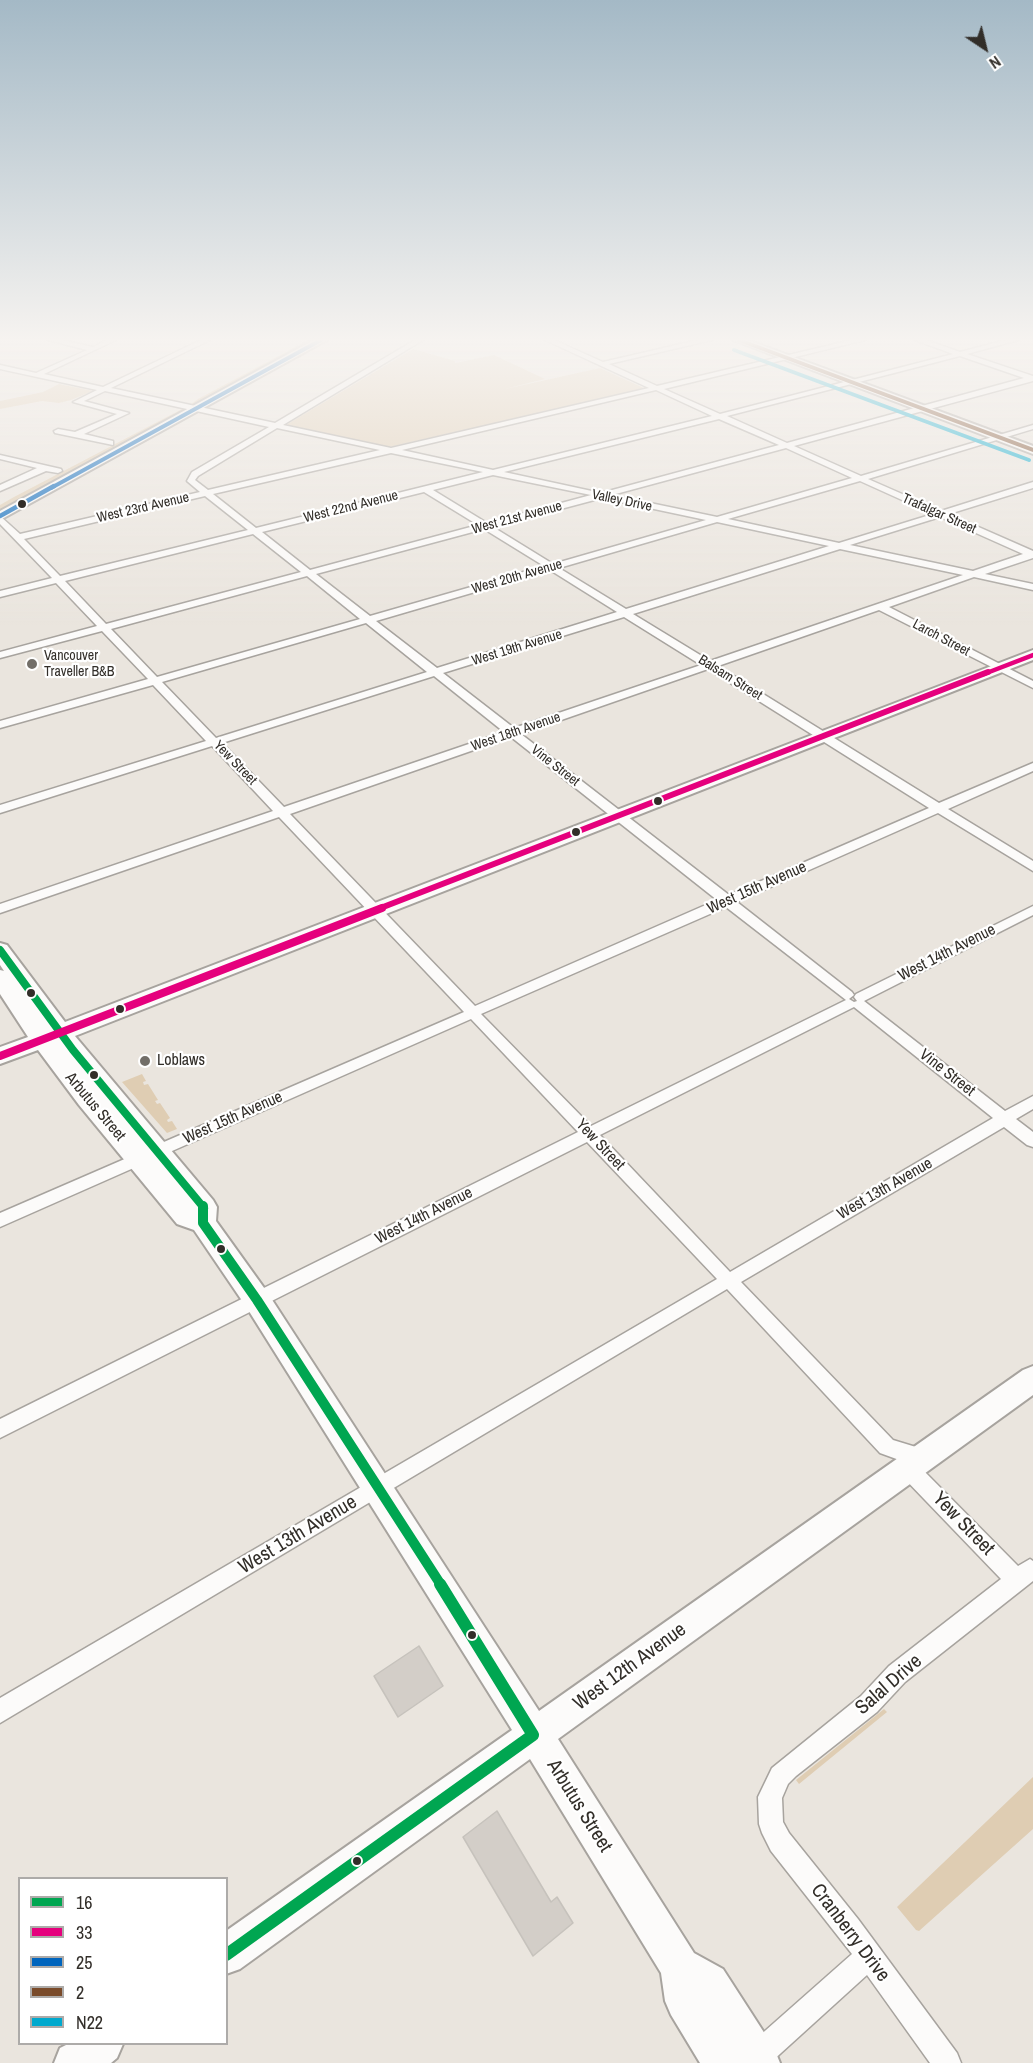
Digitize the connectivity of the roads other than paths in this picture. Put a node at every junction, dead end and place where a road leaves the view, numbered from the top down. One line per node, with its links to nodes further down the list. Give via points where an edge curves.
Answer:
1 (85, 436): 11 (street)
2 (123, 436): 11 (main road)
3 (148, 436): 26 (main road)
4 (258, 436): 22 (street, via 192,477 191,481)
5 (323, 436): 14 (street, Valley Drive)
6 (455, 436): 14 (street, West 23rd Avenue)
7 (638, 436): 18 (street, West 22nd Avenue)
8 (764, 436): 12 (street, Trafalgar Street)
9 (822, 436): 12 (street, West 21st Avenue)
10 (998, 437): 13 (main road); 19 (street, West 20th Avenue)
11 (110, 443): 17 (main road)
12 (786, 446): 19 (street, Trafalgar Street); 24 (street, West 21st Avenue)
13 (1033, 450)
14 (391, 451): 18 (street, Valley Drive); 22 (street, West 23rd Avenue)
15 (0, 457): 16 (street)
16 (45, 468): 17 (street); 23 (street)
17 (58, 471): 23 (main road)
18 (490, 473): 21 (street, West 22nd Avenue); 24 (street, Valley Drive)
19 (860, 479): 25 (street, Trafalgar Street); 27 (street, West 20th Avenue)
20 (1033, 485): 25 (street, West 19th Avenue)
21 (426, 489): 28 (street, Balsam Street); 30 (street, West 22nd Avenue)
22 (206, 494): 30 (street, Vine Street); 32 (street, West 23rd Avenue)
23 (1, 496)
24 (598, 496): 27 (street, Valley Drive); 28 (street, West 21st Avenue)
25 (941, 515): 33 (street, West 19th Avenue); 34 (street, Trafalgar Street)
26 (0, 518): 29 (street, Yew Street)
27 (715, 521): 33 (street, Valley Drive); 35 (street, West 20th Avenue)
28 (486, 526): 35 (street, Balsam Street); 36 (street, West 21st Avenue)
29 (10, 528): 31 (street); 32 (street, Yew Street)
30 (254, 531): 36 (street, Vine Street); 38 (street, West 22nd Avenue)
31 (0, 533)
32 (20, 537): 38 (street, Yew Street)
33 (839, 547): 37 (street, Valley Drive); 42 (street, West 19th Avenue)
34 (1033, 555): 37 (street, West 18th Avenue)
35 (552, 567): 42 (street, Balsam Street); 43 (street, West 20th Avenue)
36 (308, 573): 43 (street, Vine Street); 44 (street, West 21st Avenue)
37 (974, 575): 39 (street, Valley Drive); 41 (street, West 18th Avenue)
38 (59, 579): 40 (street, West 22nd Avenue); 44 (street, Yew Street)
39 (1033, 587)
40 (0, 594)
41 (881, 607): 47 (street, West 18th Avenue); 48 (street, Larch Street)
42 (626, 613): 47 (street, Balsam Street); 49 (street, West 19th Avenue)
43 (368, 620): 49 (street, Vine Street); 50 (street, West 20th Avenue)
44 (105, 627): 45 (street, West 21st Avenue); 50 (street, Yew Street)
45 (0, 655)
46 (1033, 655): 48 (main road)
47 (709, 665): 53 (street, West 18th Avenue); 54 (street, Balsam Street)
48 (999, 668): 51 (street, Larch Street); 54 (main road)
49 (436, 673): 53 (street, Vine Street); 55 (street, West 19th Avenue)
50 (156, 681): 52 (street, West 20th Avenue); 55 (street, Yew Street)
51 (1033, 685)
52 (0, 725)
53 (512, 733): 59 (street, West 18th Avenue); 60 (street, Vine Street)
54 (824, 736): 57 (street, Balsam Street); 60 (main road)
55 (214, 742): 58 (street, West 19th Avenue); 59 (street, Yew Street)
56 (1033, 767): 57 (street, West 15th Avenue)
57 (939, 808): 61 (street, Balsam Street); 62 (street, West 15th Avenue)
58 (0, 809)
59 (282, 812): 63 (street, West 18th Avenue); 65 (street, Yew Street)
60 (618, 816): 62 (street, Vine Street); 65 (main road)
61 (1033, 867)
62 (727, 901): 68 (street, Vine Street); 69 (street, West 15th Avenue)
63 (0, 909)
64 (1033, 910): 68 (street, West 14th Avenue)
65 (375, 911): 69 (street, Yew Street); 70 (main road)
66 (0, 950): 70 (main road, Arbutus Street)
67 (0, 977): 70 (main road, Arbutus Street)
68 (854, 1000): 73 (street, Vine Street); 74 (street, West 14th Avenue)
69 (473, 1013): 74 (street, Yew Street); 76 (street, West 15th Avenue)
70 (51, 1037): 71 (main road); 76 (main road, Arbutus Street)
71 (0, 1056)
72 (1033, 1102): 73 (street, West 13th Avenue)
73 (1004, 1119): 75 (street, Vine Street); 78 (street, West 13th Avenue)
74 (588, 1133): 78 (street, Yew Street); 79 (street, West 14th Avenue)
75 (1033, 1141)
76 (149, 1155): 77 (street, West 15th Avenue); 79 (main road, Arbutus Street, via 186,1217 203,1223)
77 (0, 1220)
78 (729, 1280): 82 (street, Yew Street); 83 (street, West 13th Avenue)
79 (256, 1300): 81 (street, West 14th Avenue); 83 (main road, Arbutus Street)
80 (1033, 1379): 82 (main road, West 12th Avenue)
81 (0, 1429)
82 (903, 1462): 84 (street, Yew Street); 86 (main road, West 12th Avenue)
83 (377, 1488): 85 (street, West 13th Avenue); 86 (main road, Arbutus Street)
84 (1024, 1575): 87 (street, Salal Drive, via 897,1674 868,1704 788,1768)
85 (0, 1711)
86 (533, 1735): 88 (main road, West 12th Avenue); 91 (main road, Arbutus Street, via 680,1967 685,2001)
87 (770, 1797): 89 (street, Cranberry Drive, via 771,1824 780,1842)
88 (228, 1954)
89 (869, 1956): 91 (street); 93 (street, Cranberry Drive)
90 (100, 2045): 92 (main road)
91 (747, 2062)
92 (75, 2063)
93 (947, 2063)

